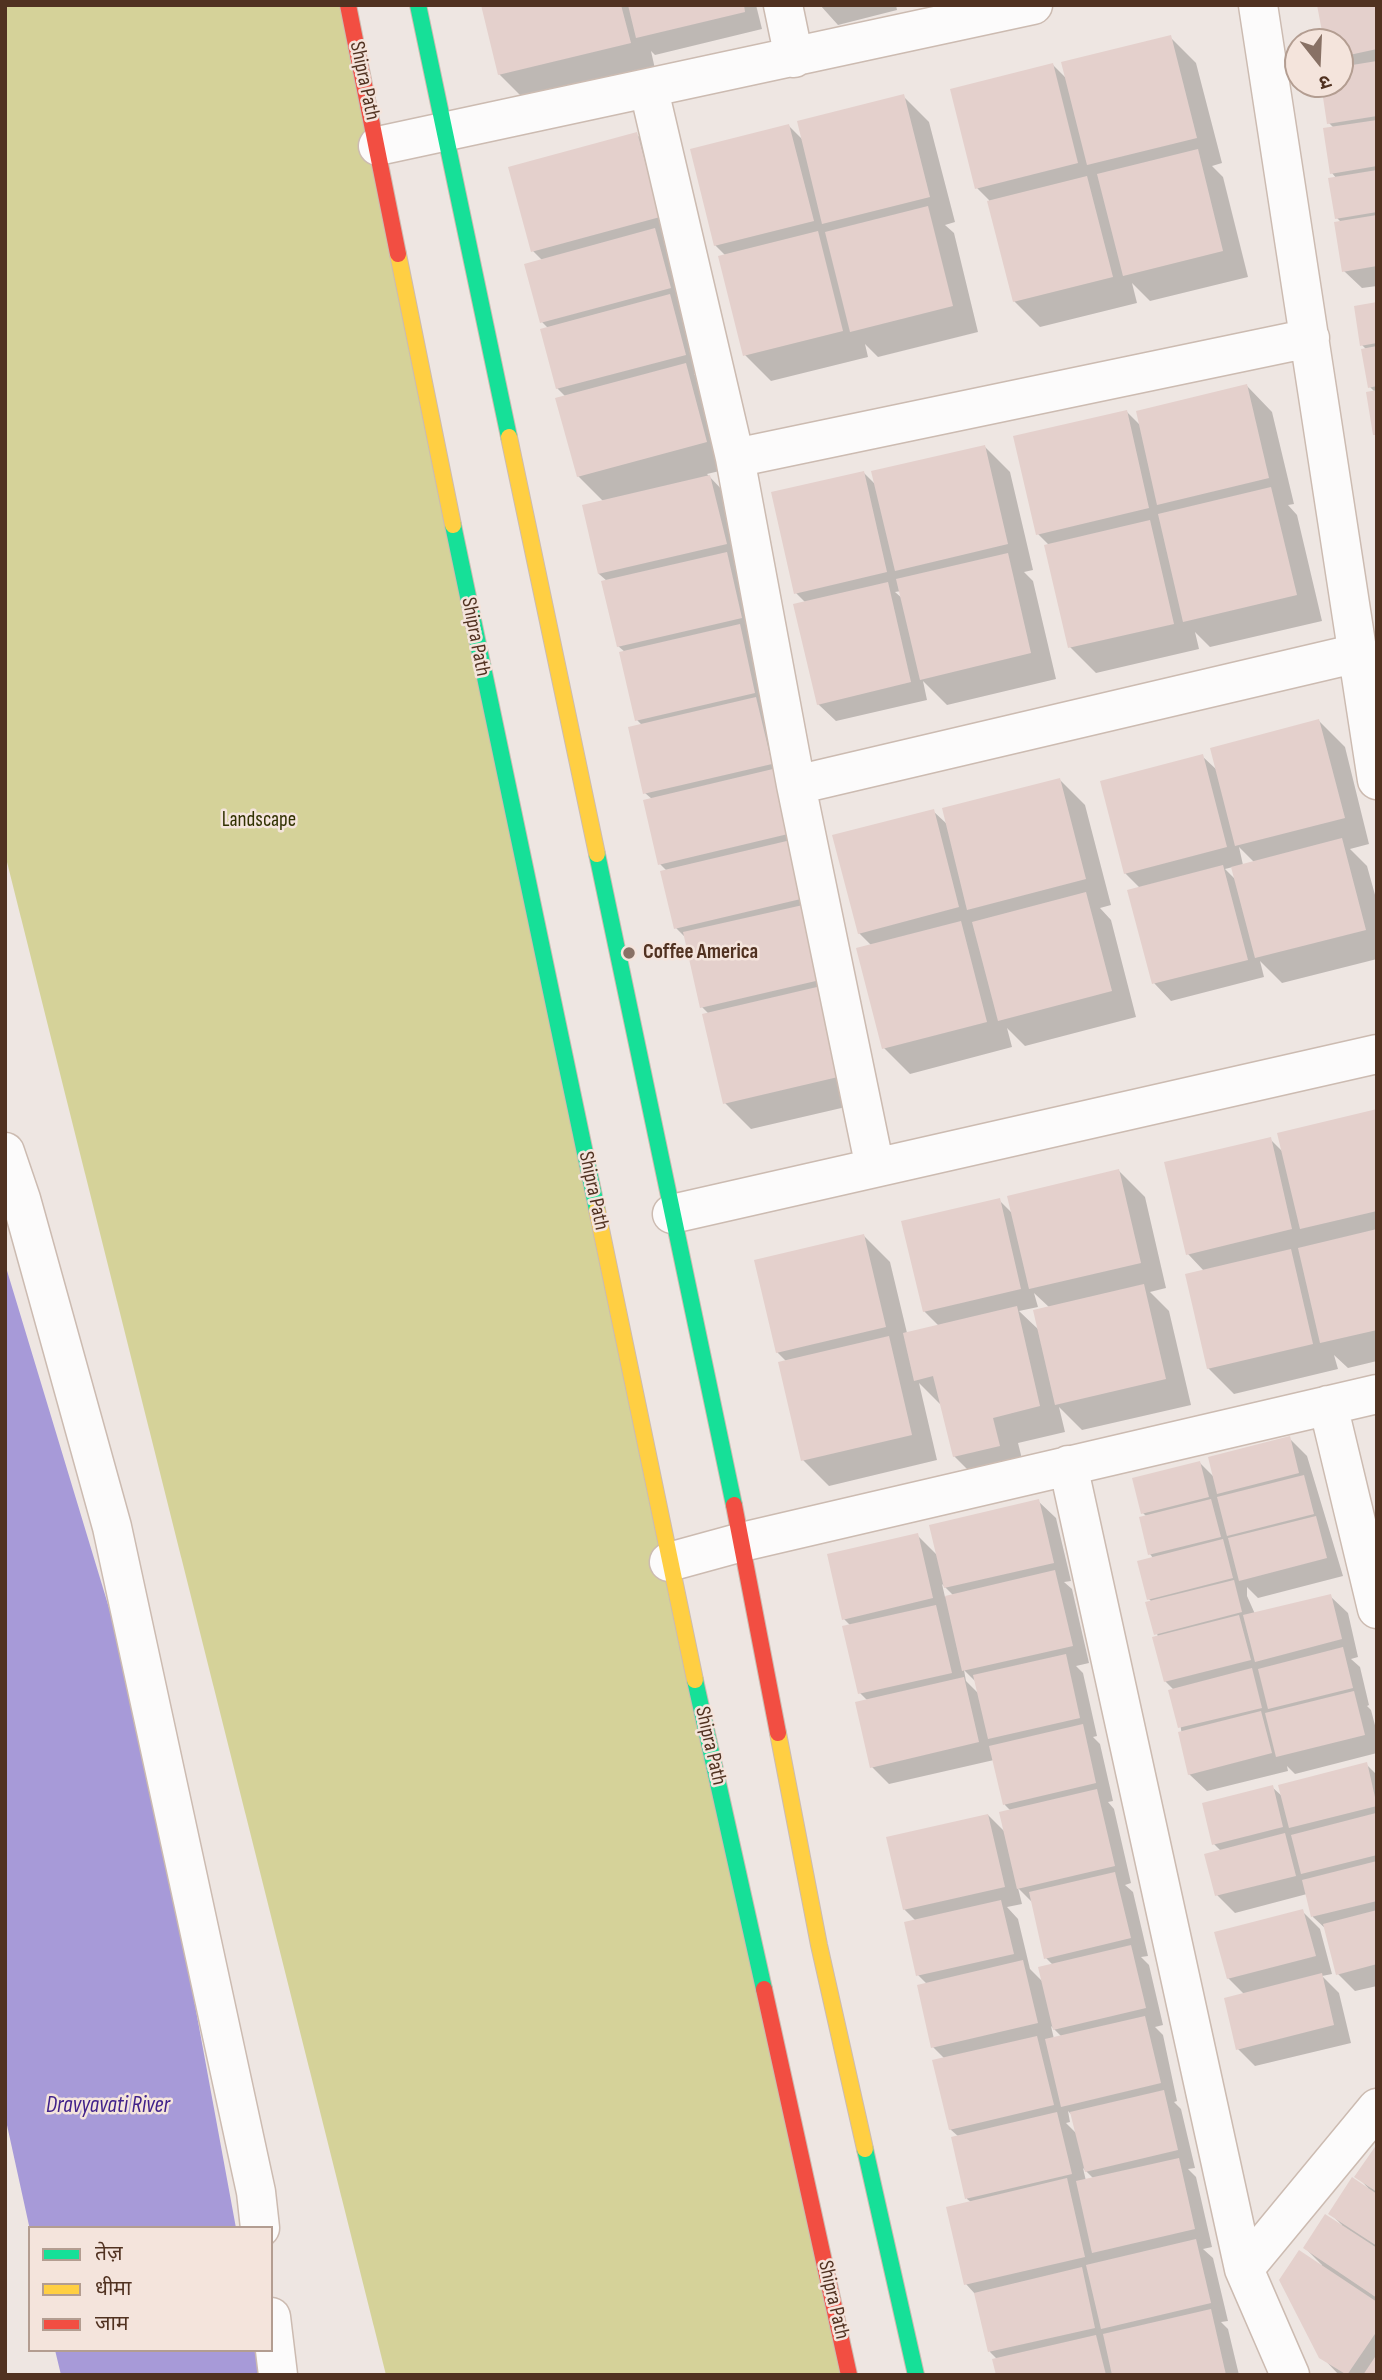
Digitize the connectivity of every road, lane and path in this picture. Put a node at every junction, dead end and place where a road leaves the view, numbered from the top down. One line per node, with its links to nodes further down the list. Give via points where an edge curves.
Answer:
1 (348, 5): 9 (street, Shipra Path)
2 (418, 5): 8 (street)
3 (783, 5): 6 (street)
4 (1033, 5): 6 (street)
5 (1258, 5): 10 (street)
6 (794, 58): 7 (street)
7 (649, 90): 8 (street); 11 (street)
8 (446, 130): 9 (street); 18 (street)
9 (378, 146): 23 (street, Shipra Path, via 499,756)
10 (1310, 338): 11 (street); 12 (street)
11 (735, 458): 14 (street)
12 (1358, 653): 13 (street); 14 (street)
13 (1377, 780)
14 (796, 785): 17 (street)
15 (1377, 1054): 17 (street)
16 (5, 1152): 26 (street, via 112,1527)
17 (875, 1168): 18 (street)
18 (672, 1214): 22 (street)
19 (1377, 1394): 20 (street)
20 (1328, 1405): 21 (street); 24 (street)
21 (1068, 1465): 22 (street); 27 (street)
22 (742, 1542): 23 (street); 31 (street, via 819,1945)
23 (669, 1562): 30 (street, Shipra Path)
24 (1377, 1609)
25 (1377, 2108): 27 (street)
26 (260, 2226)
27 (1244, 2269): 32 (street)
28 (273, 2334): 29 (street)
29 (278, 2375)
30 (849, 2375)
31 (916, 2375)
32 (1290, 2375)

